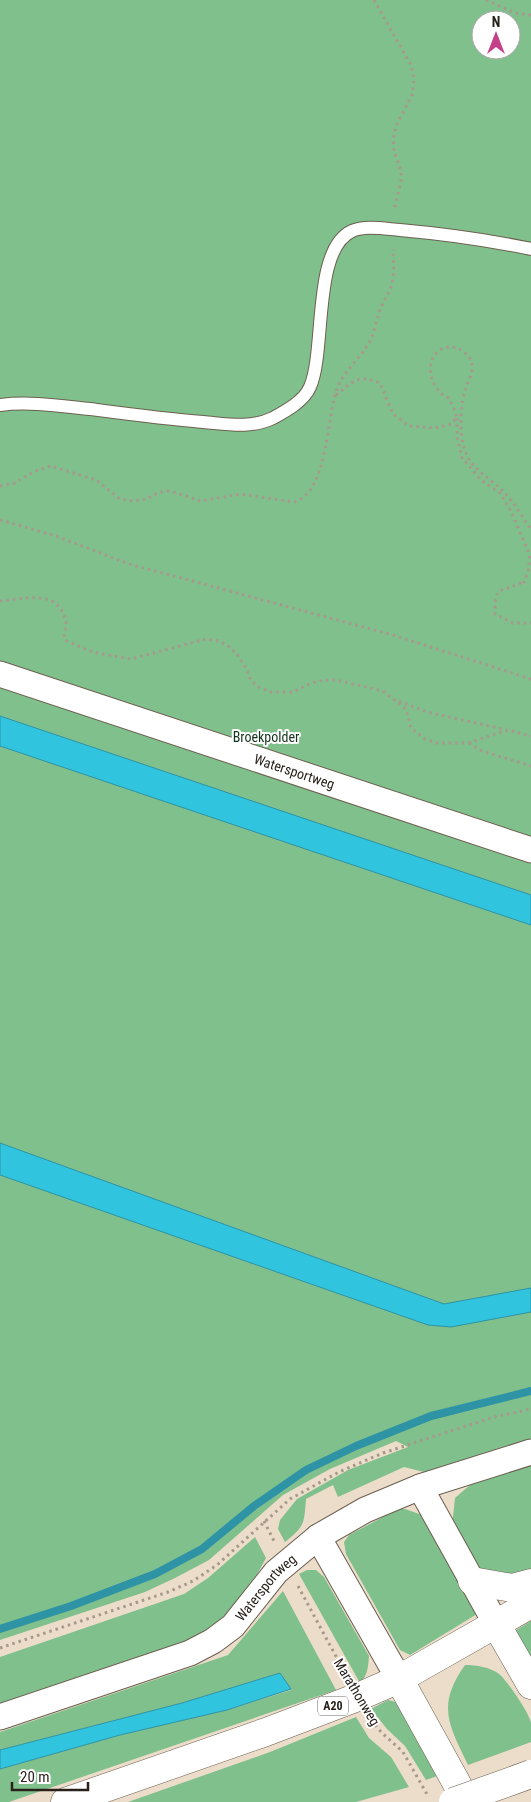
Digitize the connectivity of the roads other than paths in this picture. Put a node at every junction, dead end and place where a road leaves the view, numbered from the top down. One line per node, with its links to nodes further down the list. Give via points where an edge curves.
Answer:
1 (531, 249): 2 (lane, via 448,235 370,228 352,231 340,240 330,255 310,388 294,405 272,418 250,425 175,420 65,406)
2 (0, 404)
3 (0, 674): 4 (street, Watersportweg)
4 (531, 850)
5 (531, 1452): 6 (street, Watersportweg)
6 (420, 1487): 7 (street, Watersportweg, via 365,1510); 8 (street)
7 (318, 1537): 12 (street); 14 (street, Watersportweg, via 276,1572 233,1626 213,1641 190,1653)
8 (472, 1582): 9 (main road, via 512,1588); 11 (street)
9 (531, 1583)
10 (531, 1604): 11 (main road)
11 (496, 1624): 12 (main road); 13 (main road)
12 (399, 1679): 16 (main road, A20, via 240,1741); 18 (main road)
13 (531, 1685)
14 (0, 1716)
15 (531, 1774): 17 (main road, bridge)
16 (65, 1802)
17 (453, 1802)
18 (467, 1802)

